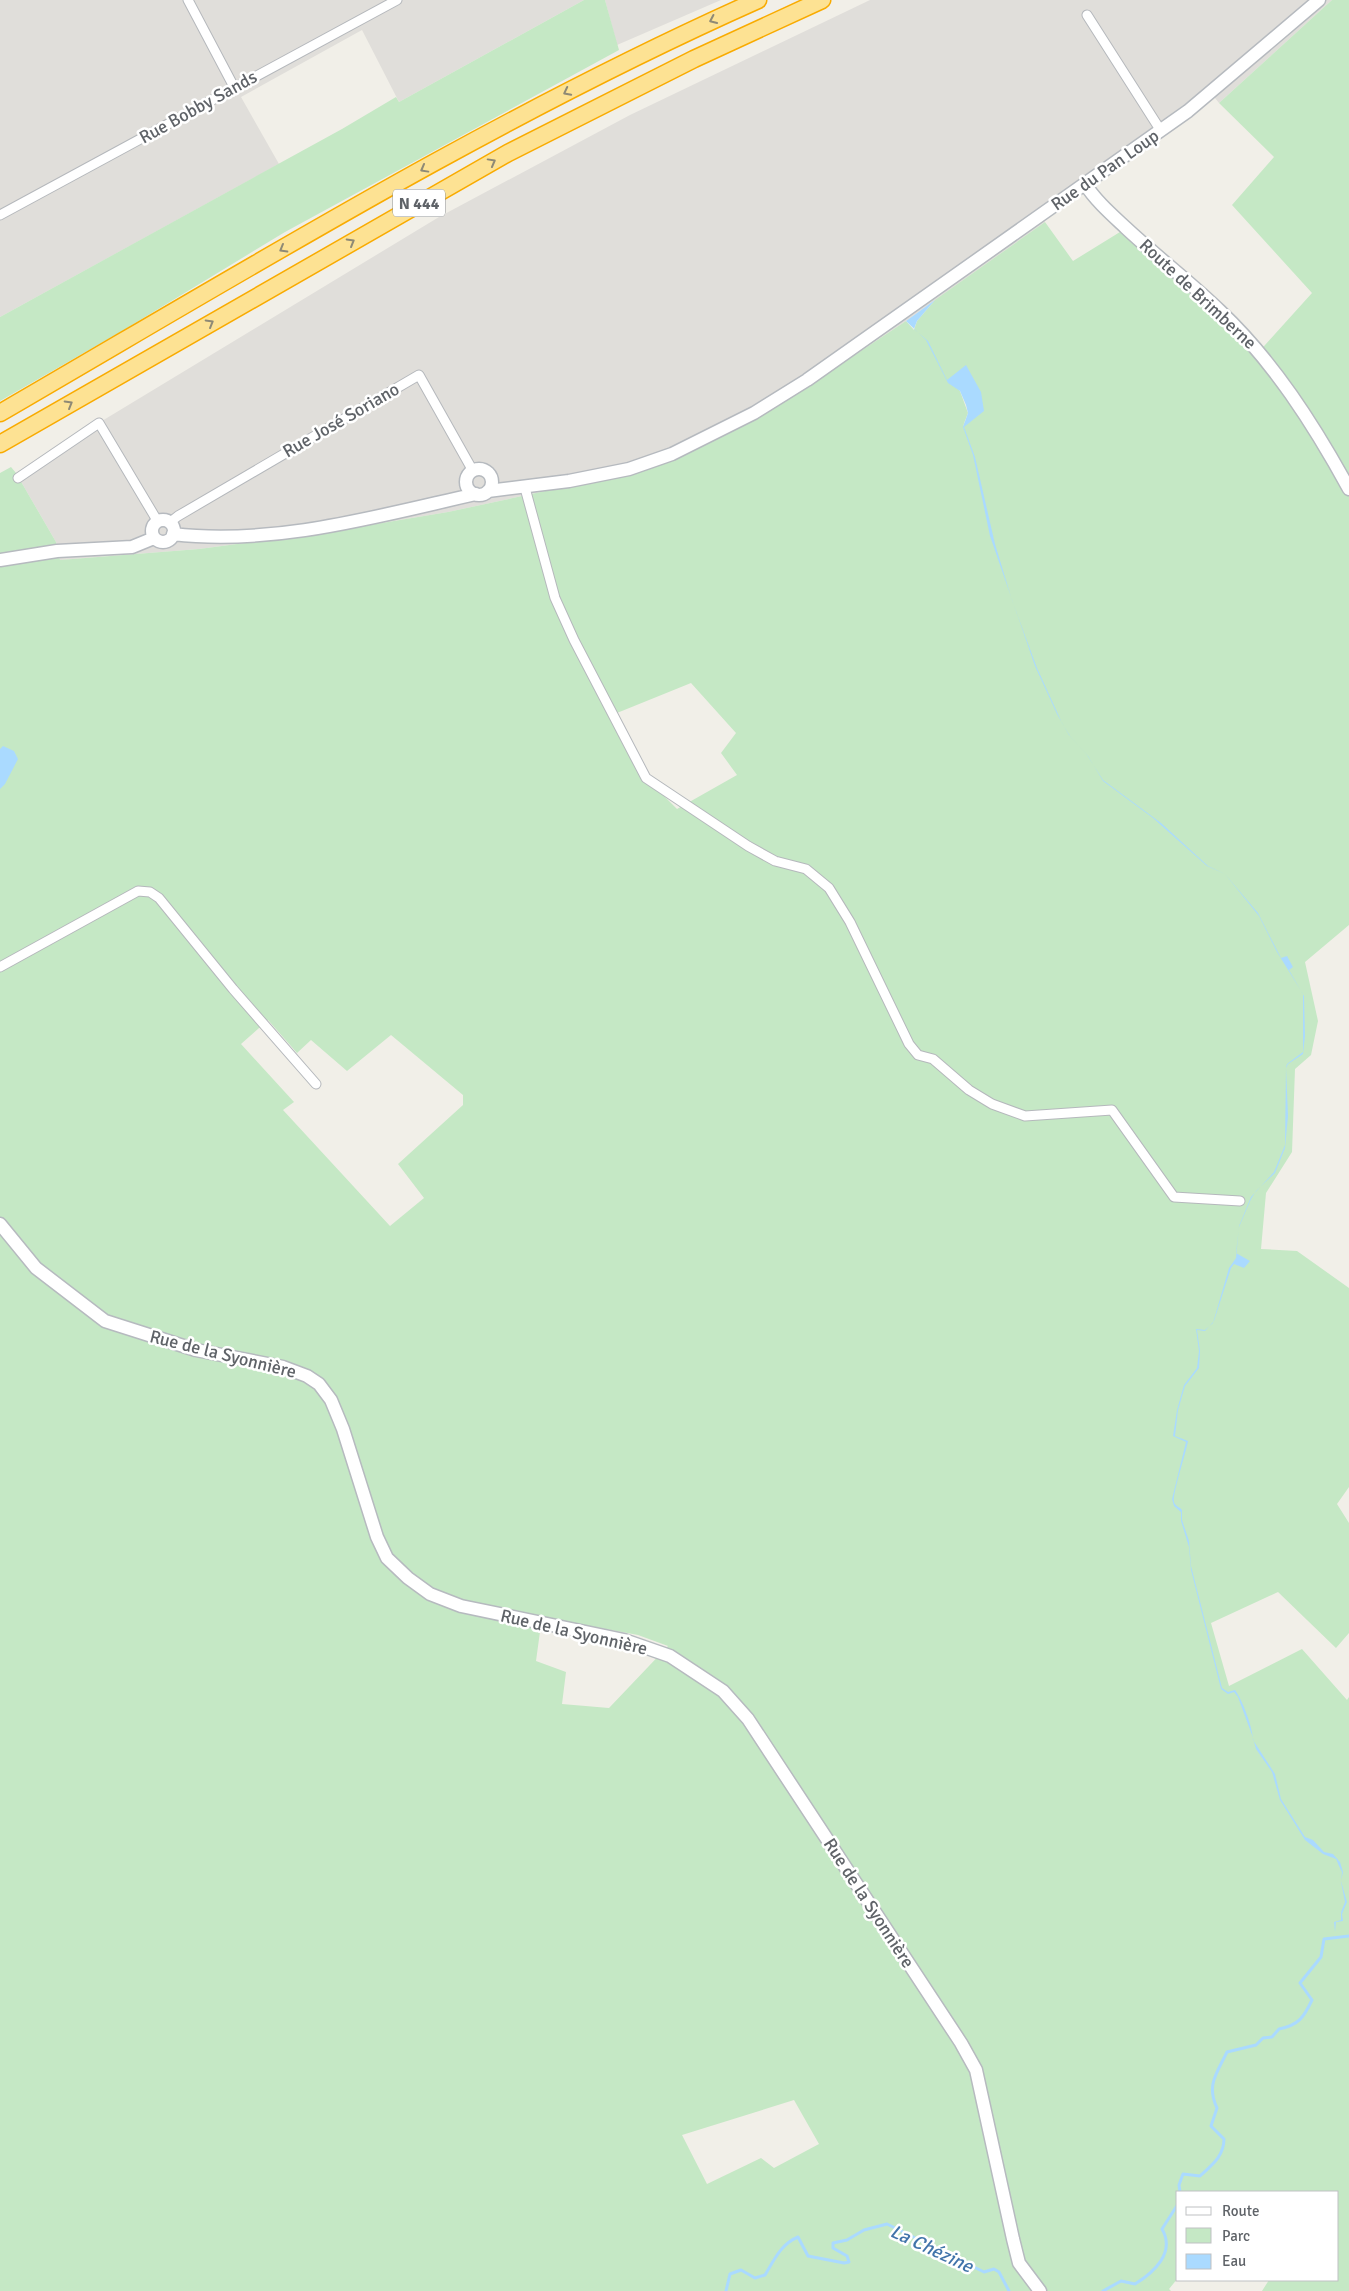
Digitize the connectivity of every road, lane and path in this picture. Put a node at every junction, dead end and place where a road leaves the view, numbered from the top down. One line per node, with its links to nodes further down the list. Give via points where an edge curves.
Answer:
1 (188, 0): 7 (street)
2 (397, 0): 7 (street, Rue Bobby Sands)
3 (758, 0): 11 (highway, N 444, one-way to 11, via 635,57 477,140)
4 (822, 0): 12 (highway, N 444, one-way to 4, via 508,153 685,63)
5 (1319, 0): 8 (street, Rue du Pan Loup, via 1214,91)
6 (1087, 15): 8 (street)
7 (234, 87): 10 (street, Rue Bobby Sands)
8 (1161, 131): 9 (street, Rue du Pan Loup)
9 (1085, 184): 16 (street, Rue du Pan Loup, via 807,380 754,413 672,454 629,469); 17 (street, Route de Brimberne, via 1105,209 1259,350)
10 (0, 215)
11 (0, 413)
12 (0, 444)
13 (491, 475): 14 (street, via 483,470); 16 (street); 18 (street, via 492,484)
14 (470, 476): 18 (street, via 469,490); 19 (street, via 459,490); 20 (street, Rue José Soriano, via 419,375 178,516)
15 (18, 478): 20 (street, via 99,423)
16 (525, 488): 18 (street, Rue du Pan Loup); 25 (street, via 555,598 646,778 748,846 775,861 806,869 829,888 850,922 909,1044 918,1055 933,1059 969,1090 992,1104 1025,1116 1112,1110 1174,1197)
17 (1349, 489)
18 (482, 493): 19 (street, Rue du Pan Loup)
19 (429, 505): 20 (street, via 304,530 208,538)
20 (167, 526): 21 (street, via 152,531); 21 (street, via 166,542)
21 (154, 538): 22 (street, via 132,546 57,551)
22 (0, 560)
23 (0, 967): 24 (street, via 138,891 150,892 159,898)
24 (316, 1084)
25 (1240, 1200)
26 (0, 1224): 27 (street, Rue de la Syonnière, via 36,1268 104,1320 196,1350 283,1367 319,1384 331,1400 343,1429 386,1558 430,1594 461,1606 624,1640 670,1656 723,1691 748,1719 976,2070 1012,2240 1020,2263)
27 (1040, 2291)

